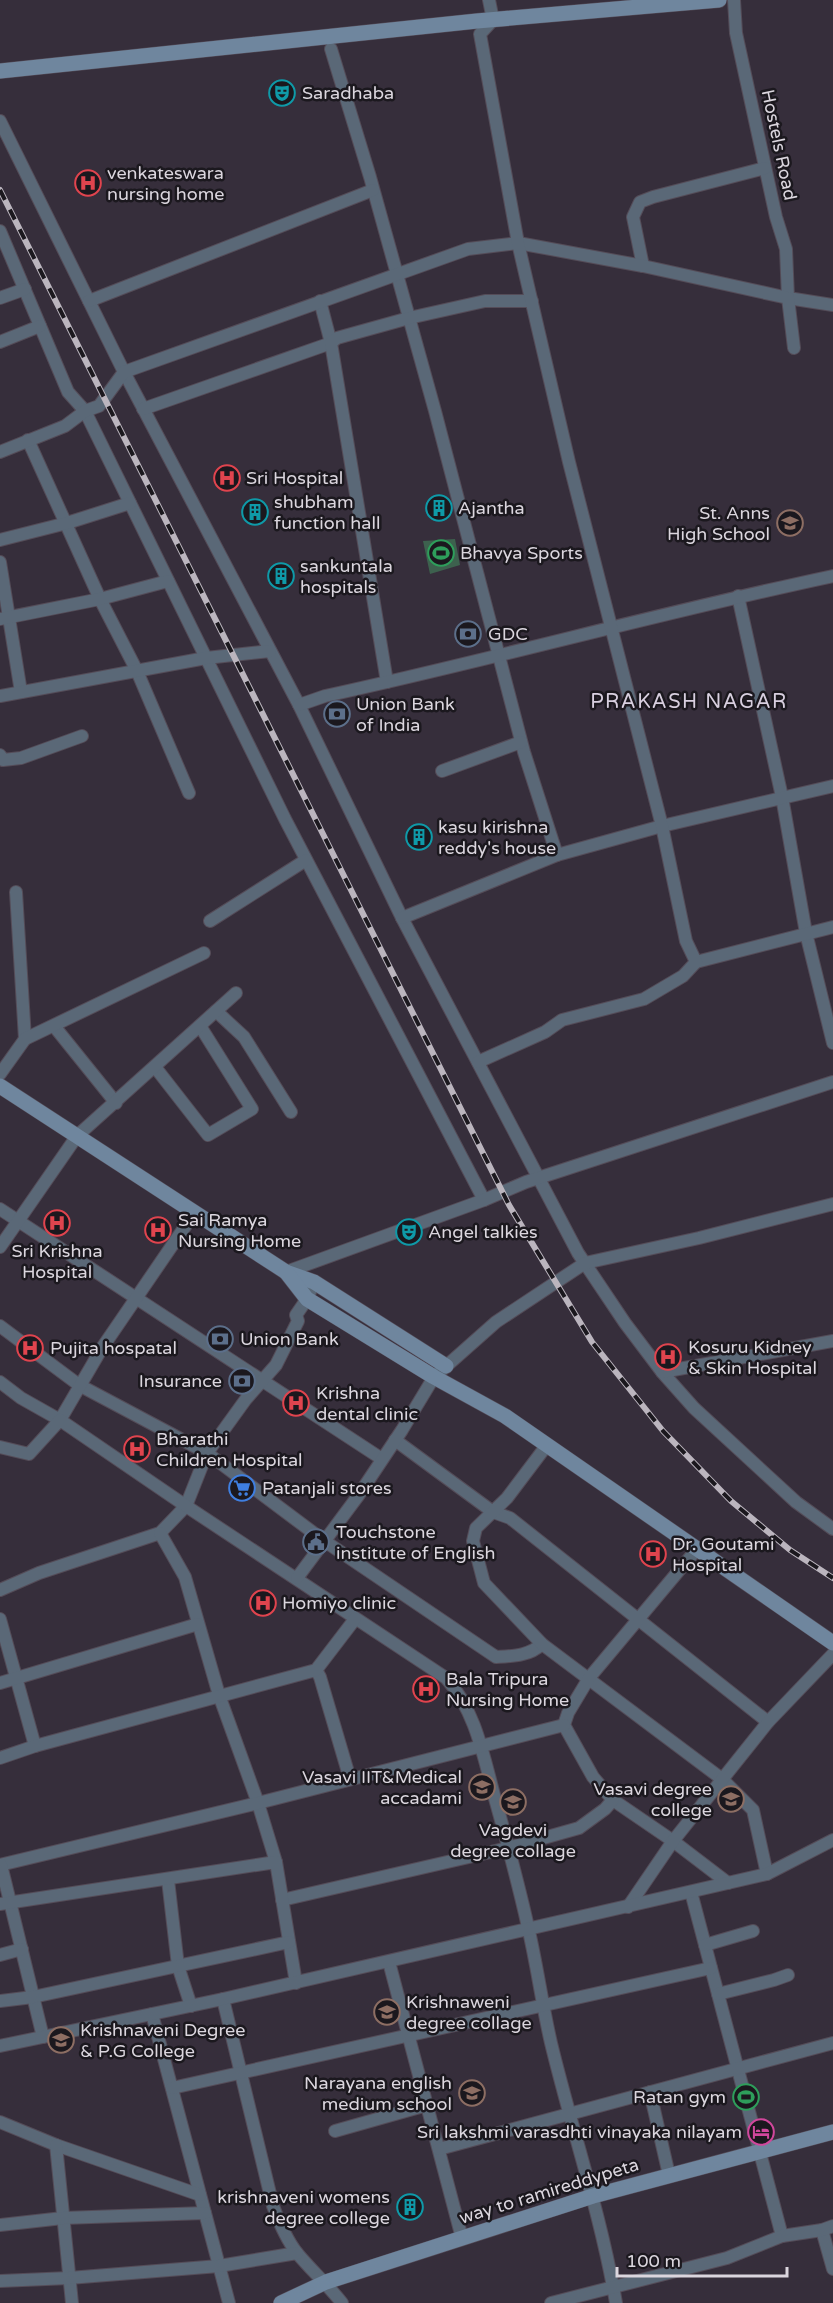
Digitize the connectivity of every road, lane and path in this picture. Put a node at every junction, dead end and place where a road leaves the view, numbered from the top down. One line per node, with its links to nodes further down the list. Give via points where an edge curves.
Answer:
1 (489, 0): 4 (street)
2 (718, 0): 4 (main road)
3 (734, 0): 8 (street, Hostels Road, via 736,33)
4 (493, 20): 6 (main road); 11 (street, via 480,34)
5 (331, 49): 9 (street)
6 (0, 71)
7 (0, 121): 17 (street)
8 (765, 168): 12 (street, via 640,202 633,217); 16 (street, Hostels Road, via 786,249)
9 (373, 190): 13 (street); 17 (street)
10 (0, 231): 14 (street)
11 (518, 243): 12 (street); 13 (street, via 468,249); 19 (street)
12 (642, 266): 16 (street)
13 (396, 274): 18 (street); 21 (street)
14 (25, 289): 15 (street); 22 (street)
15 (0, 298)
16 (788, 298): 20 (street); 25 (street, Hostels Road)
17 (89, 301): 26 (street)
18 (320, 301): 24 (street); 26 (street)
19 (532, 301): 21 (street, via 485,301); 40 (street)
20 (833, 305)
21 (409, 318): 24 (street); 42 (street)
22 (40, 326): 23 (street); 28 (street, via 68,392)
23 (0, 342)
24 (331, 343): 27 (street); 45 (street)
25 (794, 348)
26 (124, 372): 27 (street); 28 (street, via 99,406)
27 (143, 409): 41 (street)
28 (85, 411): 29 (street, via 65,426); 31 (street)
29 (28, 440): 30 (street); 32 (street)
30 (0, 452)
31 (130, 504): 32 (street); 36 (street)
32 (67, 523): 33 (street); 38 (street)
33 (0, 540)
34 (0, 562): 39 (street)
35 (833, 576): 37 (street)
36 (168, 581): 38 (street); 43 (street)
37 (738, 596): 40 (street); 55 (street)
38 (100, 599): 39 (street); 44 (street)
39 (4, 619): 46 (street)
40 (612, 628): 42 (street); 56 (street)
41 (270, 651): 43 (street); 48 (street)
42 (497, 656): 45 (street); 50 (street)
43 (206, 658): 44 (street); 58 (street)
44 (137, 671): 46 (street); 54 (street)
45 (387, 682): 48 (street)
46 (21, 692): 47 (street)
47 (0, 696)
48 (299, 705): 60 (street)
49 (82, 736): 51 (street, via 21,758 3,760)
50 (521, 742): 52 (street); 57 (street)
51 (0, 755)
52 (442, 771)
53 (833, 786): 55 (street)
54 (189, 793)
55 (782, 797): 56 (street); 63 (street)
56 (662, 826): 57 (street); 65 (street, via 686,941)
57 (557, 855): 60 (street)
58 (306, 860): 61 (street); 81 (street)
59 (16, 892): 70 (street)
60 (402, 918): 72 (street)
61 (210, 921)
62 (833, 927): 63 (street)
63 (806, 933): 65 (street); 71 (street)
64 (204, 953): 68 (street)
65 (696, 962): 72 (street, via 682,976 644,999 562,1020 545,1032)
66 (236, 993): 67 (street)
67 (216, 1011): 69 (street); 78 (street, via 244,1037)
68 (54, 1026): 70 (street); 77 (street)
69 (200, 1026): 73 (street); 73 (street, via 252,1109 208,1135)
70 (25, 1039): 74 (street)
71 (833, 1042)
72 (478, 1062): 80 (street)
73 (155, 1067): 77 (street)
74 (0, 1074)
75 (833, 1082): 80 (street)
76 (0, 1086): 79 (main road)
77 (116, 1102): 79 (street)
78 (291, 1112)
79 (77, 1136): 84 (main road); 85 (street)
80 (538, 1178): 81 (street); 87 (street)
81 (484, 1200): 88 (street)
82 (833, 1204): 87 (street)
83 (0, 1209): 85 (street)
84 (195, 1212): 88 (main road); 90 (street)
85 (18, 1221): 86 (street); 90 (street)
86 (0, 1247)
87 (585, 1263): 94 (street, via 496,1322); 95 (street)
88 (286, 1272): 89 (main road); 91 (main road)
89 (314, 1282): 91 (street); 94 (main road)
90 (137, 1297): 97 (street); 99 (street)
91 (307, 1299): 96 (main road); 97 (street, via 296,1315 298,1321 276,1365)
92 (0, 1326): 99 (street)
93 (833, 1341): 95 (street)
94 (446, 1366): 96 (street)
95 (662, 1372): 108 (street, via 736,1448)
96 (434, 1377): 101 (street); 102 (main road, via 505,1416)
97 (262, 1381): 104 (street); 105 (street)
98 (0, 1382): 100 (street)
99 (79, 1385): 100 (street); 104 (street)
100 (60, 1420): 103 (street, via 29,1454); 106 (street)
101 (395, 1440): 105 (street); 107 (street)
102 (547, 1445): 107 (street); 111 (main road)
103 (0, 1447)
104 (207, 1453): 106 (street); 110 (street)
105 (382, 1459): 110 (street)
106 (186, 1506): 109 (street); 112 (street)
107 (493, 1512): 116 (street, via 510,1518); 119 (street, via 476,1528 472,1541 484,1583)
108 (833, 1529)
109 (160, 1533): 113 (street); 117 (street, via 185,1577)
110 (323, 1540): 112 (street); 119 (street, via 496,1657 516,1656)
111 (697, 1549): 116 (street); 118 (main road)
112 (297, 1578): 115 (street)
113 (0, 1590)
114 (0, 1619): 123 (street)
115 (355, 1619): 121 (street); 129 (street, via 446,1678 463,1700)
116 (638, 1620): 122 (street); 126 (street)
117 (198, 1624): 123 (street); 125 (street)
118 (833, 1643)
119 (542, 1644): 122 (street)
120 (833, 1654): 126 (street)
121 (316, 1670): 125 (street); 131 (street)
122 (589, 1678): 127 (street); 132 (street)
123 (17, 1680): 124 (street); 128 (street)
124 (0, 1683)
125 (219, 1695): 128 (street); 134 (street)
126 (768, 1722): 132 (street)
127 (564, 1725): 129 (street); 133 (street, via 593,1777)
128 (35, 1746): 130 (street)
129 (480, 1746): 131 (street); 137 (street)
130 (0, 1758)
131 (350, 1779): 134 (street)
132 (722, 1779): 136 (street); 140 (street, via 753,1810)
133 (613, 1800): 136 (street); 137 (street, via 579,1828)
134 (258, 1803): 138 (street); 139 (street)
135 (833, 1840): 140 (street)
136 (673, 1841): 142 (street); 146 (street)
137 (508, 1848): 144 (street); 147 (street)
138 (276, 1862): 141 (street); 144 (street)
139 (0, 1865): 145 (street)
140 (767, 1874): 142 (street)
141 (168, 1880): 145 (street); 154 (street)
142 (728, 1883): 143 (street)
143 (691, 1892): 146 (street); 150 (street)
144 (282, 1900): 149 (street)
145 (5, 1903): 151 (street)
146 (628, 1906): 147 (street)
147 (529, 1930): 153 (street); 163 (street)
148 (753, 1931): 150 (street)
149 (289, 1942): 154 (street); 157 (street)
150 (705, 1945): 155 (street)
151 (22, 1948): 152 (street); 159 (street)
152 (0, 1955)
153 (389, 1962): 157 (street); 165 (street)
154 (178, 1966): 159 (street); 162 (street)
155 (711, 1968): 158 (street); 163 (street)
156 (788, 1974): 158 (street)
157 (296, 1983): 160 (street)
158 (718, 1994): 169 (street)
159 (33, 1997): 161 (street); 166 (street)
160 (223, 2000): 162 (street); 170 (street)
161 (0, 2001)
162 (191, 2006): 164 (street)
163 (543, 2007): 165 (street); 174 (street)
164 (152, 2014): 166 (street); 171 (street)
165 (410, 2036): 170 (street); 173 (street)
166 (43, 2037): 168 (street)
167 (833, 2043): 169 (street)
168 (0, 2046)
169 (738, 2068): 172 (street); 180 (street)
170 (241, 2073): 171 (street); 190 (street, via 273,2206)
171 (172, 2088): 182 (street)
172 (650, 2092): 174 (street); 181 (street)
173 (427, 2105): 176 (street); 179 (street)
174 (568, 2114): 179 (street); 183 (street)
175 (0, 2122): 178 (street)
176 (335, 2131)
177 (833, 2132): 180 (main road, way to ramireddypeta)
178 (56, 2145): 182 (street); 185 (street)
179 (439, 2149): 189 (street)
180 (760, 2152): 181 (main road, way to ramireddypeta); 188 (street)
181 (669, 2175): 183 (main road, way to ramireddypeta)
182 (200, 2195): 184 (street)
183 (593, 2196): 189 (main road, way to ramireddypeta); 196 (street)
184 (205, 2213): 185 (street); 191 (street)
185 (63, 2218): 186 (street); 193 (street)
186 (0, 2225)
187 (827, 2228): 188 (street); 192 (street)
188 (782, 2236): 196 (street, via 727,2258)
189 (462, 2238): 195 (main road, way to ramireddypeta)
190 (297, 2253): 191 (street); 195 (street)
191 (219, 2266): 193 (street); 198 (street)
192 (833, 2270)
193 (69, 2278): 194 (street); 197 (street)
194 (0, 2281)
195 (326, 2282): 199 (main road, way to ramireddypeta); 200 (street)
196 (613, 2288): 201 (street); 202 (street)
197 (72, 2303)
198 (229, 2303)
199 (280, 2303)
200 (342, 2303)
201 (551, 2303)
202 (616, 2303)

